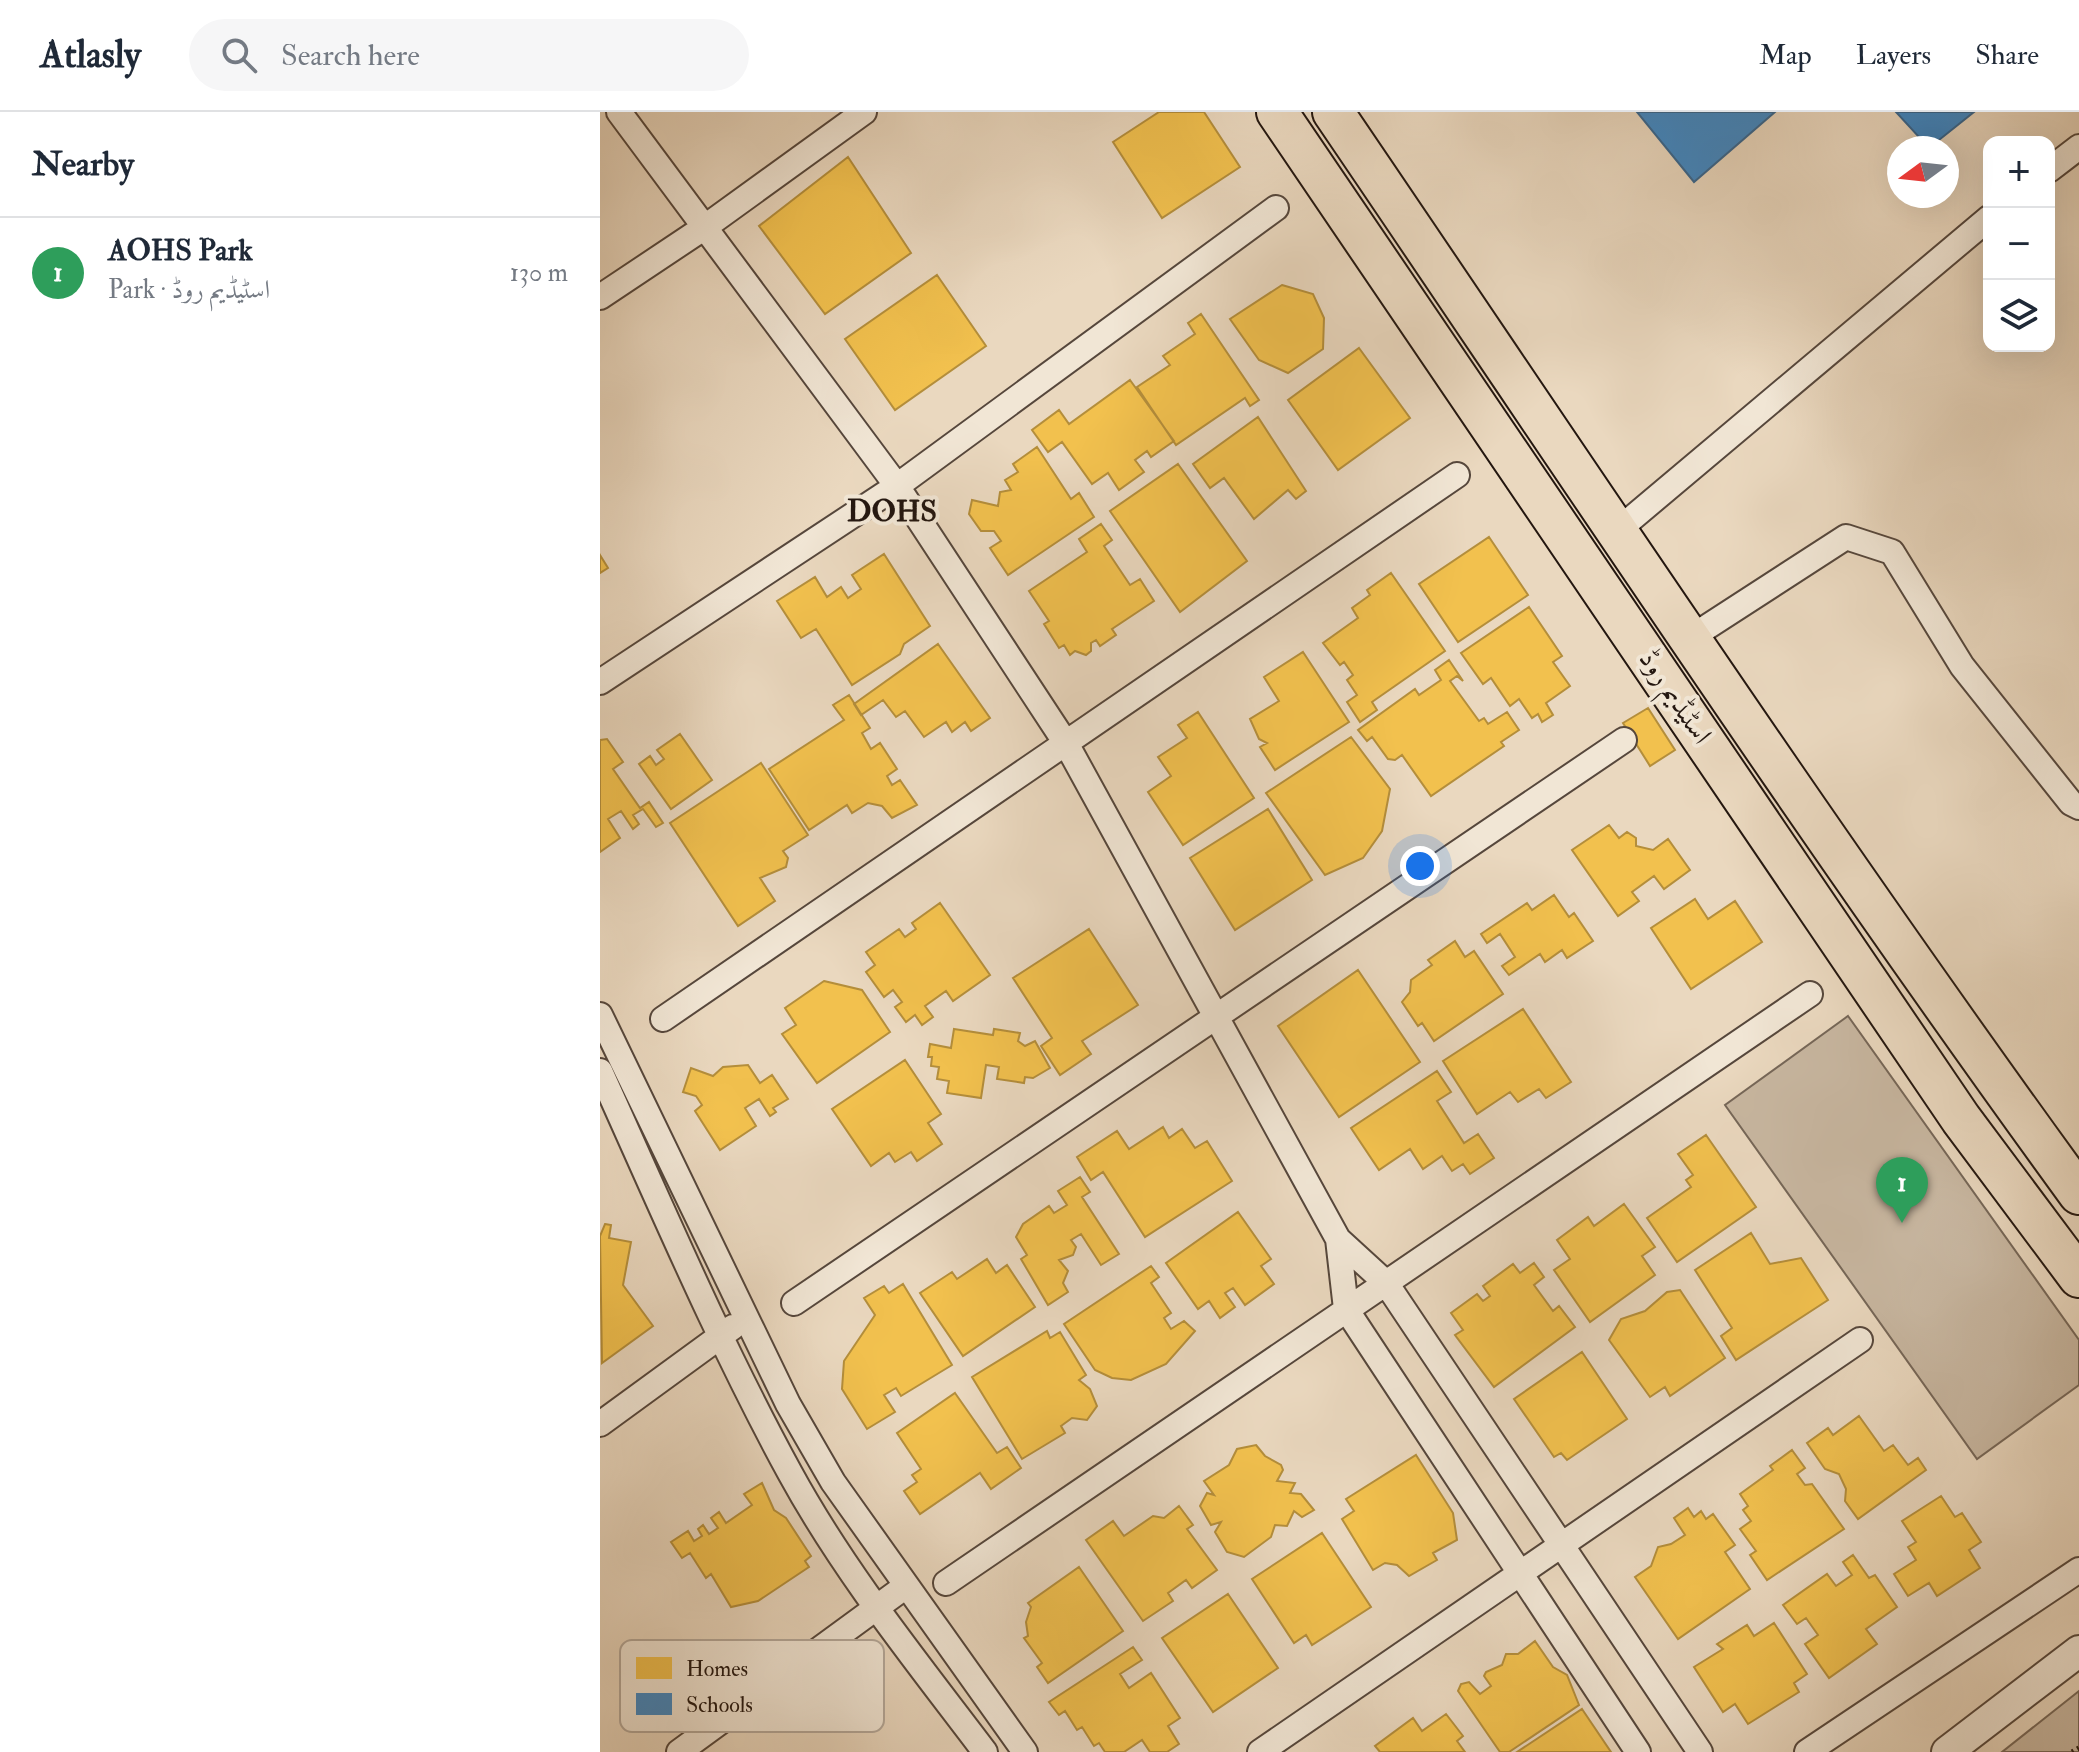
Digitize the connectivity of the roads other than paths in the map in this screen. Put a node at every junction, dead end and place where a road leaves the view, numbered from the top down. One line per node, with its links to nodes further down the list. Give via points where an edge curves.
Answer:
1 (619, 112): 9 (street)
2 (864, 112): 9 (street)
3 (1277, 112): 27 (main road, اسٹیڈیم روڈ, via 1952,1106)
4 (1333, 112): 13 (main road, اسٹیڈیم روڈ)
5 (2079, 147): 6 (street)
6 (2055, 165)
7 (1276, 208): 12 (street)
8 (1983, 223): 13 (street)
9 (705, 227): 10 (street); 12 (street)
10 (600, 297)
11 (1457, 475): 17 (street)
12 (897, 486): 15 (street); 17 (street)
13 (1618, 530): 14 (main road, اسٹیڈیم روڈ)
14 (1690, 638): 18 (street, via 1846,537 1892,552 1962,666); 25 (main road, اسٹیڈیم روڈ, via 1934,994)
15 (600, 682)
16 (1624, 740): 21 (street)
17 (1067, 745): 21 (street); 22 (street)
18 (2079, 807)
19 (1810, 994): 28 (street)
20 (600, 1015): 23 (street)
21 (1216, 1015): 26 (street); 29 (street)
22 (663, 1019)
23 (607, 1048): 31 (street)
24 (600, 1071): 32 (street)
25 (2079, 1194)
26 (1338, 1239): 28 (street); 30 (street)
27 (2079, 1277)
28 (1386, 1283): 30 (street); 35 (street)
29 (794, 1303)
30 (1346, 1309): 37 (street); 38 (street)
31 (748, 1317): 32 (street); 39 (street, via 788,1404 833,1482)
32 (720, 1336): 34 (street); 40 (street, via 791,1475)
33 (1860, 1340): 35 (street)
34 (600, 1424)
35 (1562, 1547): 37 (street); 49 (street)
36 (2079, 1570): 50 (street)
37 (1519, 1577): 47 (street); 48 (street)
38 (946, 1583)
39 (906, 1586): 40 (street); 46 (street)
40 (877, 1609): 41 (street); 45 (street)
41 (834, 1640)
42 (2079, 1651): 51 (street)
43 (707, 1732): 44 (street)
44 (679, 1752)
45 (985, 1752)
46 (1025, 1752)
47 (1260, 1752)
48 (1638, 1752)
49 (1700, 1752)
50 (1807, 1752)
51 (1947, 1752)

